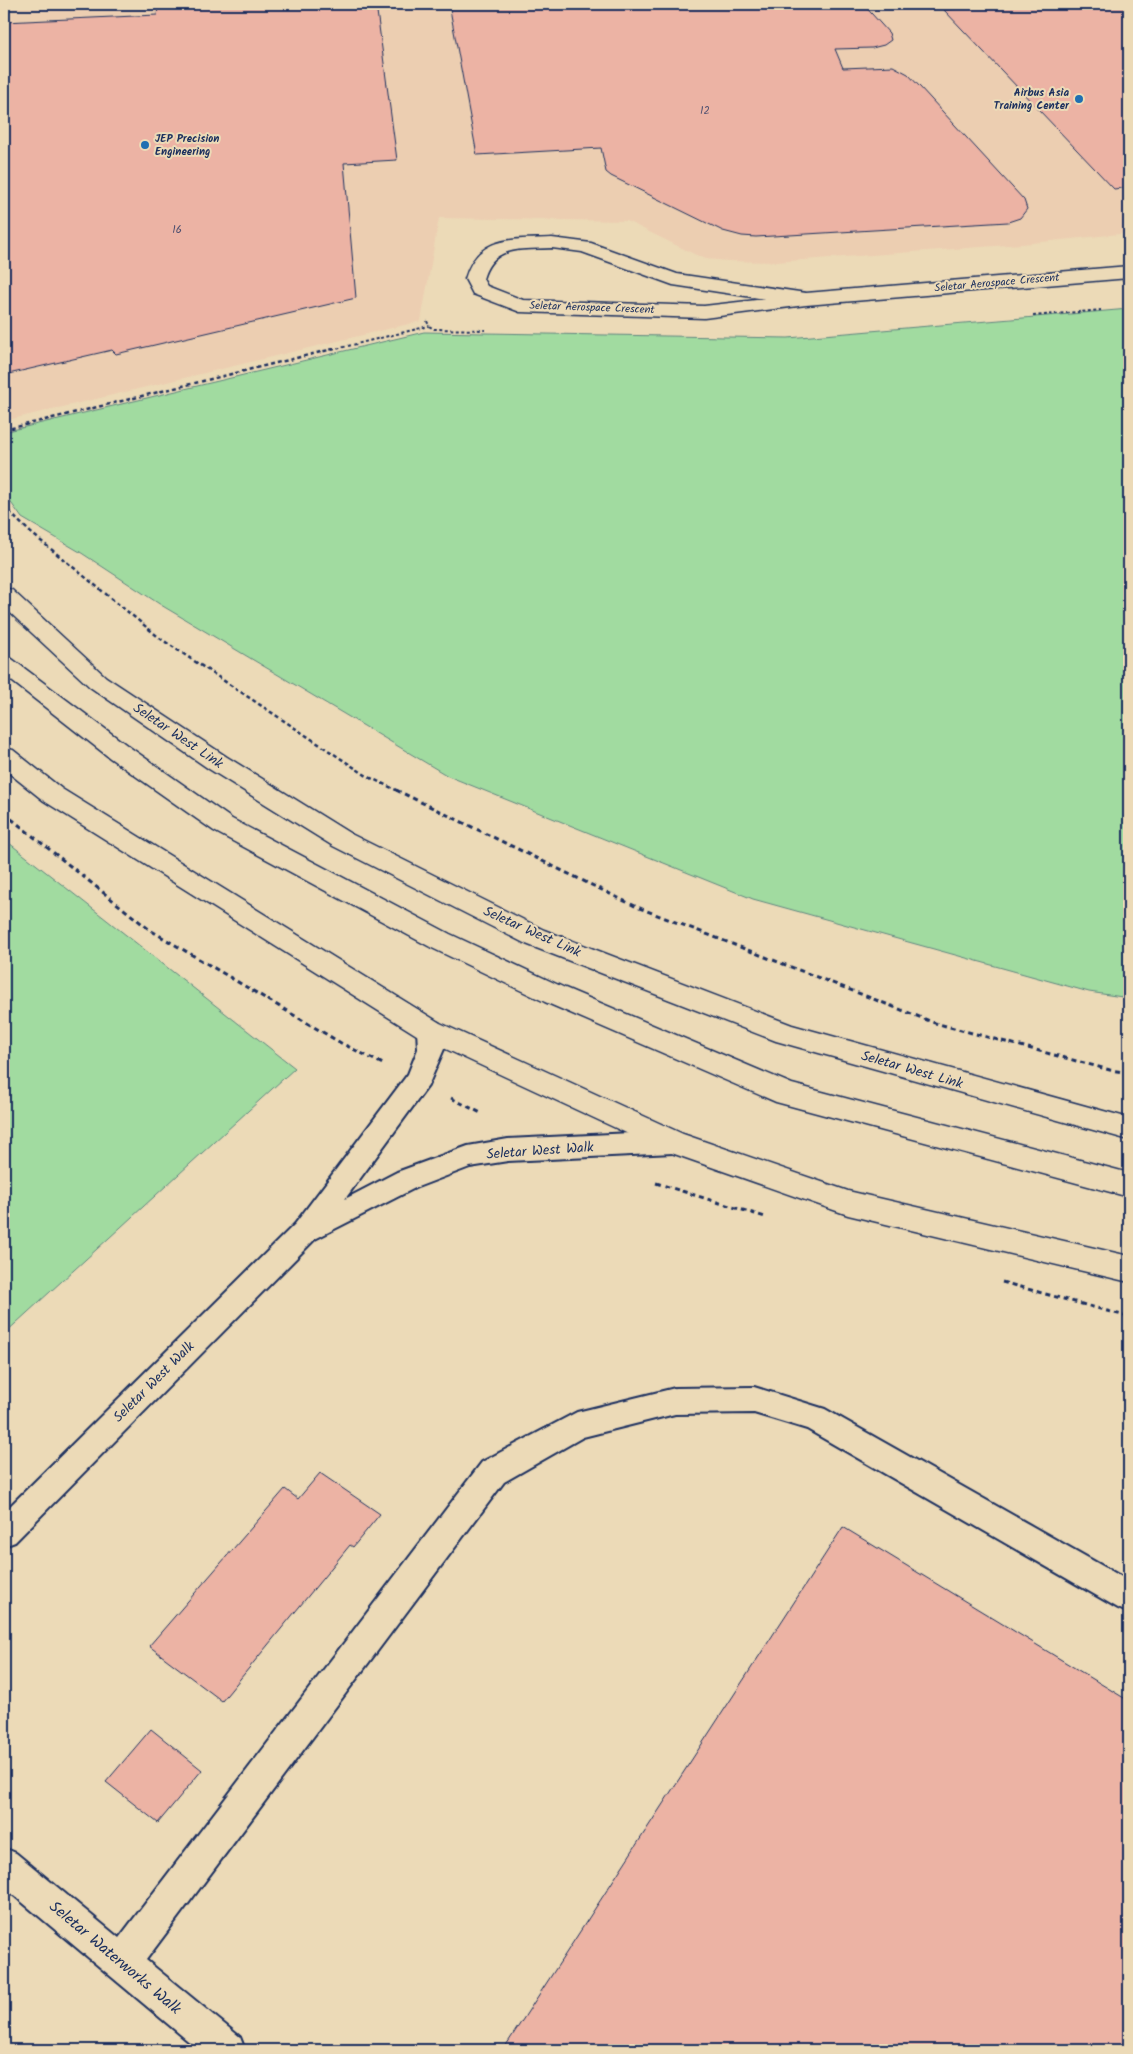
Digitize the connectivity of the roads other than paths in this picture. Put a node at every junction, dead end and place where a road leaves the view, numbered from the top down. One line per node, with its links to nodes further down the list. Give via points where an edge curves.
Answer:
1 (1129, 272): 2 (main road, Seletar Aerospace Crescent)
2 (806, 299): 2 (main road, Seletar Aerospace Crescent, via 704,312 520,306 480,290 474,279 478,265 501,246 552,243 585,247 673,279)
3 (4, 595): 7 (main road, Seletar West Link, via 98,682 218,763 342,840 535,937 786,1034)
4 (4, 664): 9 (main road, via 119,752 223,825 441,941 554,995 786,1094)
5 (4, 756): 6 (main road, via 52,795)
6 (430, 1030): 8 (main road); 10 (lane, Seletar West Walk, via 431,1049 418,1079)
7 (1129, 1129)
8 (672, 1142): 10 (lane, Seletar West Walk, via 508,1150 468,1158 406,1180); 11 (main road, via 848,1203)
9 (1129, 1185)
10 (305, 1232): 12 (lane, Seletar West Walk)
11 (1129, 1269)
12 (4, 1532)
13 (1129, 1598): 15 (lane, via 815,1418 754,1400 675,1401 577,1425 493,1472)
14 (4, 1865): 15 (lane, Seletar Waterworks Walk)
15 (122, 1963): 16 (lane, Seletar Waterworks Walk)
16 (227, 2050)

